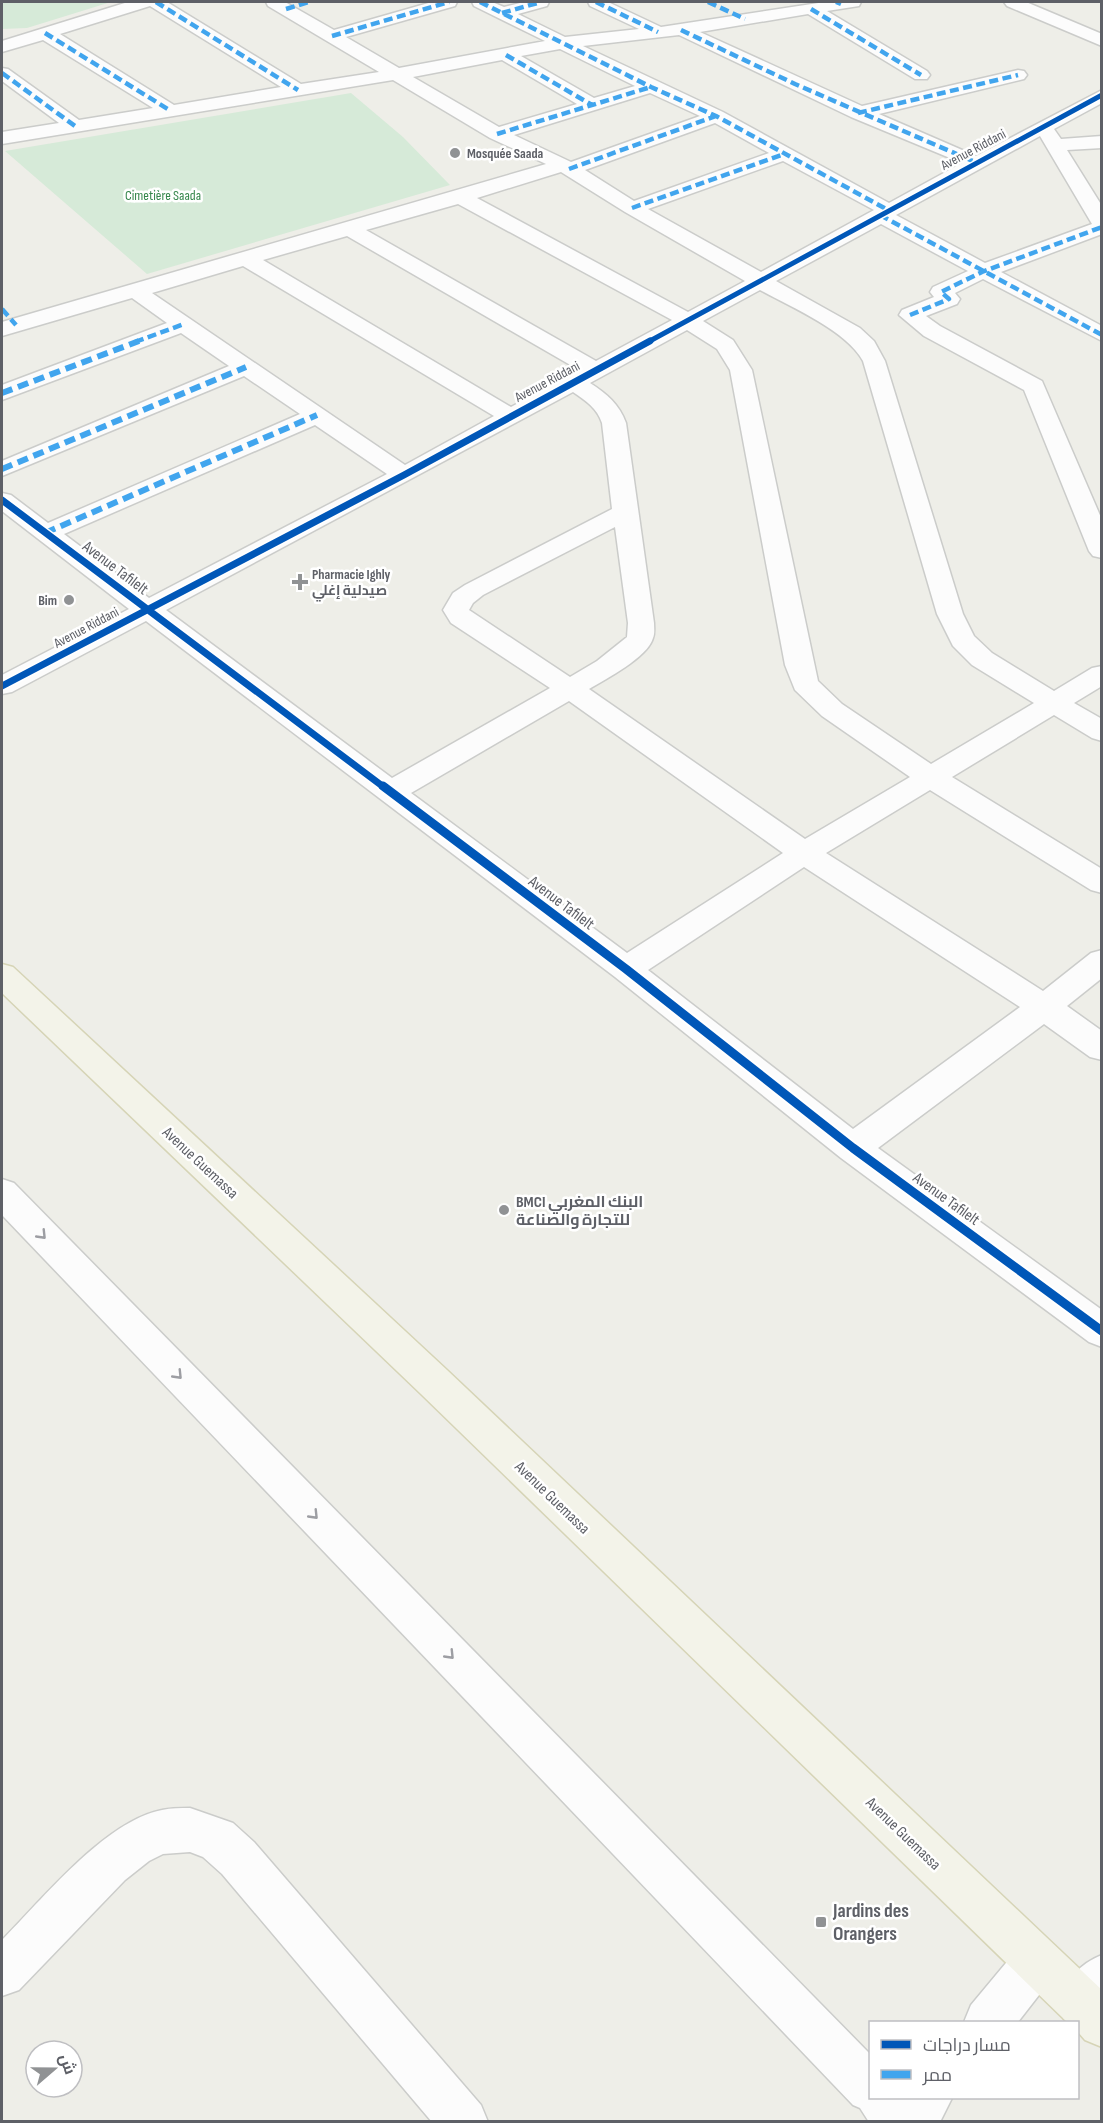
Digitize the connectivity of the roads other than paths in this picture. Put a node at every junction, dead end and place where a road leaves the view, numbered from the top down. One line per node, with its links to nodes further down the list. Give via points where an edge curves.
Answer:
1 (144, 2): 17 (street)
2 (156, 2): 28 (street)
3 (309, 2): 11 (street)
4 (449, 2): 18 (street)
5 (480, 2): 13 (street)
6 (541, 2): 13 (street)
7 (596, 2): 16 (street)
8 (708, 2): 14 (street)
9 (843, 2): 12 (street)
10 (1013, 2): 19 (street)
11 (280, 5): 18 (street)
12 (811, 9): 14 (street); 25 (street)
13 (502, 13): 20 (street)
14 (745, 19): 15 (street)
15 (681, 30): 16 (street); 32 (street)
16 (658, 32): 20 (street)
17 (45, 33): 21 (street); 31 (street)
18 (332, 36): 24 (street)
19 (1101, 41)
20 (563, 43): 22 (street); 27 (street)
21 (2, 47)
22 (506, 55): 24 (street); 30 (street)
23 (2, 73): 34 (street)
24 (398, 74): 28 (street); 35 (street)
25 (921, 75)
26 (1018, 75): 32 (street)
27 (651, 87): 30 (street); 33 (street)
28 (298, 90): 31 (street)
29 (1101, 95): 36 (street, Avenue Riddani)
30 (592, 105): 35 (street)
31 (171, 111): 34 (street)
32 (858, 112): 40 (street)
33 (716, 116): 39 (street); 41 (street)
34 (75, 126): 37 (street)
35 (498, 134): 41 (street)
36 (1050, 136): 38 (street); 40 (street, Avenue Riddani); 45 (street)
37 (2, 138)
38 (1101, 142)
39 (783, 154): 43 (street); 44 (street)
40 (975, 162): 44 (street, Avenue Riddani)
41 (566, 167): 42 (street); 43 (street)
42 (460, 197): 46 (street); 52 (street)
43 (632, 208): 49 (street)
44 (884, 213): 48 (street); 49 (street, Avenue Riddani)
45 (1101, 225): 48 (street)
46 (349, 229): 47 (street); 56 (street)
47 (246, 259): 50 (street); 59 (street)
48 (982, 272): 54 (street); 65 (street, via 941,292 949,298 910,315 1034,386)
49 (761, 280): 52 (street, Avenue Riddani); 70 (street, via 852,333 866,346 874,361 950,614 962,640 982,659)
50 (135, 291): 51 (street); 53 (street)
51 (6, 321)
52 (689, 321): 56 (street, Avenue Riddani); 72 (street, via 724,345 741,370 805,684 832,710)
53 (184, 324): 55 (street); 57 (street)
54 (1101, 335)
55 (246, 367): 58 (street); 60 (street)
56 (585, 376): 59 (street, Avenue Riddani); 63 (street, via 614,423)
57 (2, 393)
58 (317, 415): 61 (street); 64 (street)
59 (510, 416): 61 (street, Avenue Riddani)
60 (2, 469)
61 (404, 474): 66 (street, Avenue Riddani)
62 (2, 500): 64 (street, Avenue Tafilelt)
63 (625, 512): 69 (street, via 640,639); 69 (street, via 474,590 457,605 460,617)
64 (45, 533): 66 (street, Avenue Tafilelt)
65 (1101, 551)
66 (147, 610): 68 (street, Avenue Riddani); 73 (street, Avenue Tafilelt)
67 (1101, 674): 70 (street)
68 (2, 686)
69 (570, 689): 73 (street); 74 (street)
70 (1053, 704): 71 (street); 72 (street)
71 (1101, 732)
72 (929, 776): 74 (street); 75 (street)
73 (390, 792): 77 (street, Avenue Tafilelt)
74 (804, 853): 77 (street); 79 (street)
75 (1101, 884)
76 (1101, 961): 79 (street)
77 (626, 969): 81 (street, Avenue Tafilelt)
78 (2, 975): 84 (main road, Avenue Guemassa, via 434,1382)
79 (1044, 1006): 80 (street); 81 (street)
80 (1101, 1048)
81 (853, 1148): 83 (street, Avenue Tafilelt)
82 (2, 1193): 88 (street, one-way to 88)
83 (1101, 1331)
84 (1037, 1961): 86 (main road, Avenue Guemassa); 87 (street)
85 (2, 1973): 91 (street, via 109,1864 133,1845 161,1832 190,1830 217,1839 238,1858)
86 (1095, 2001)
87 (989, 2021)
88 (869, 2087)
89 (882, 2099): 92 (street)
90 (926, 2099): 93 (street)
91 (464, 2121)
92 (903, 2121)
93 (909, 2121)

